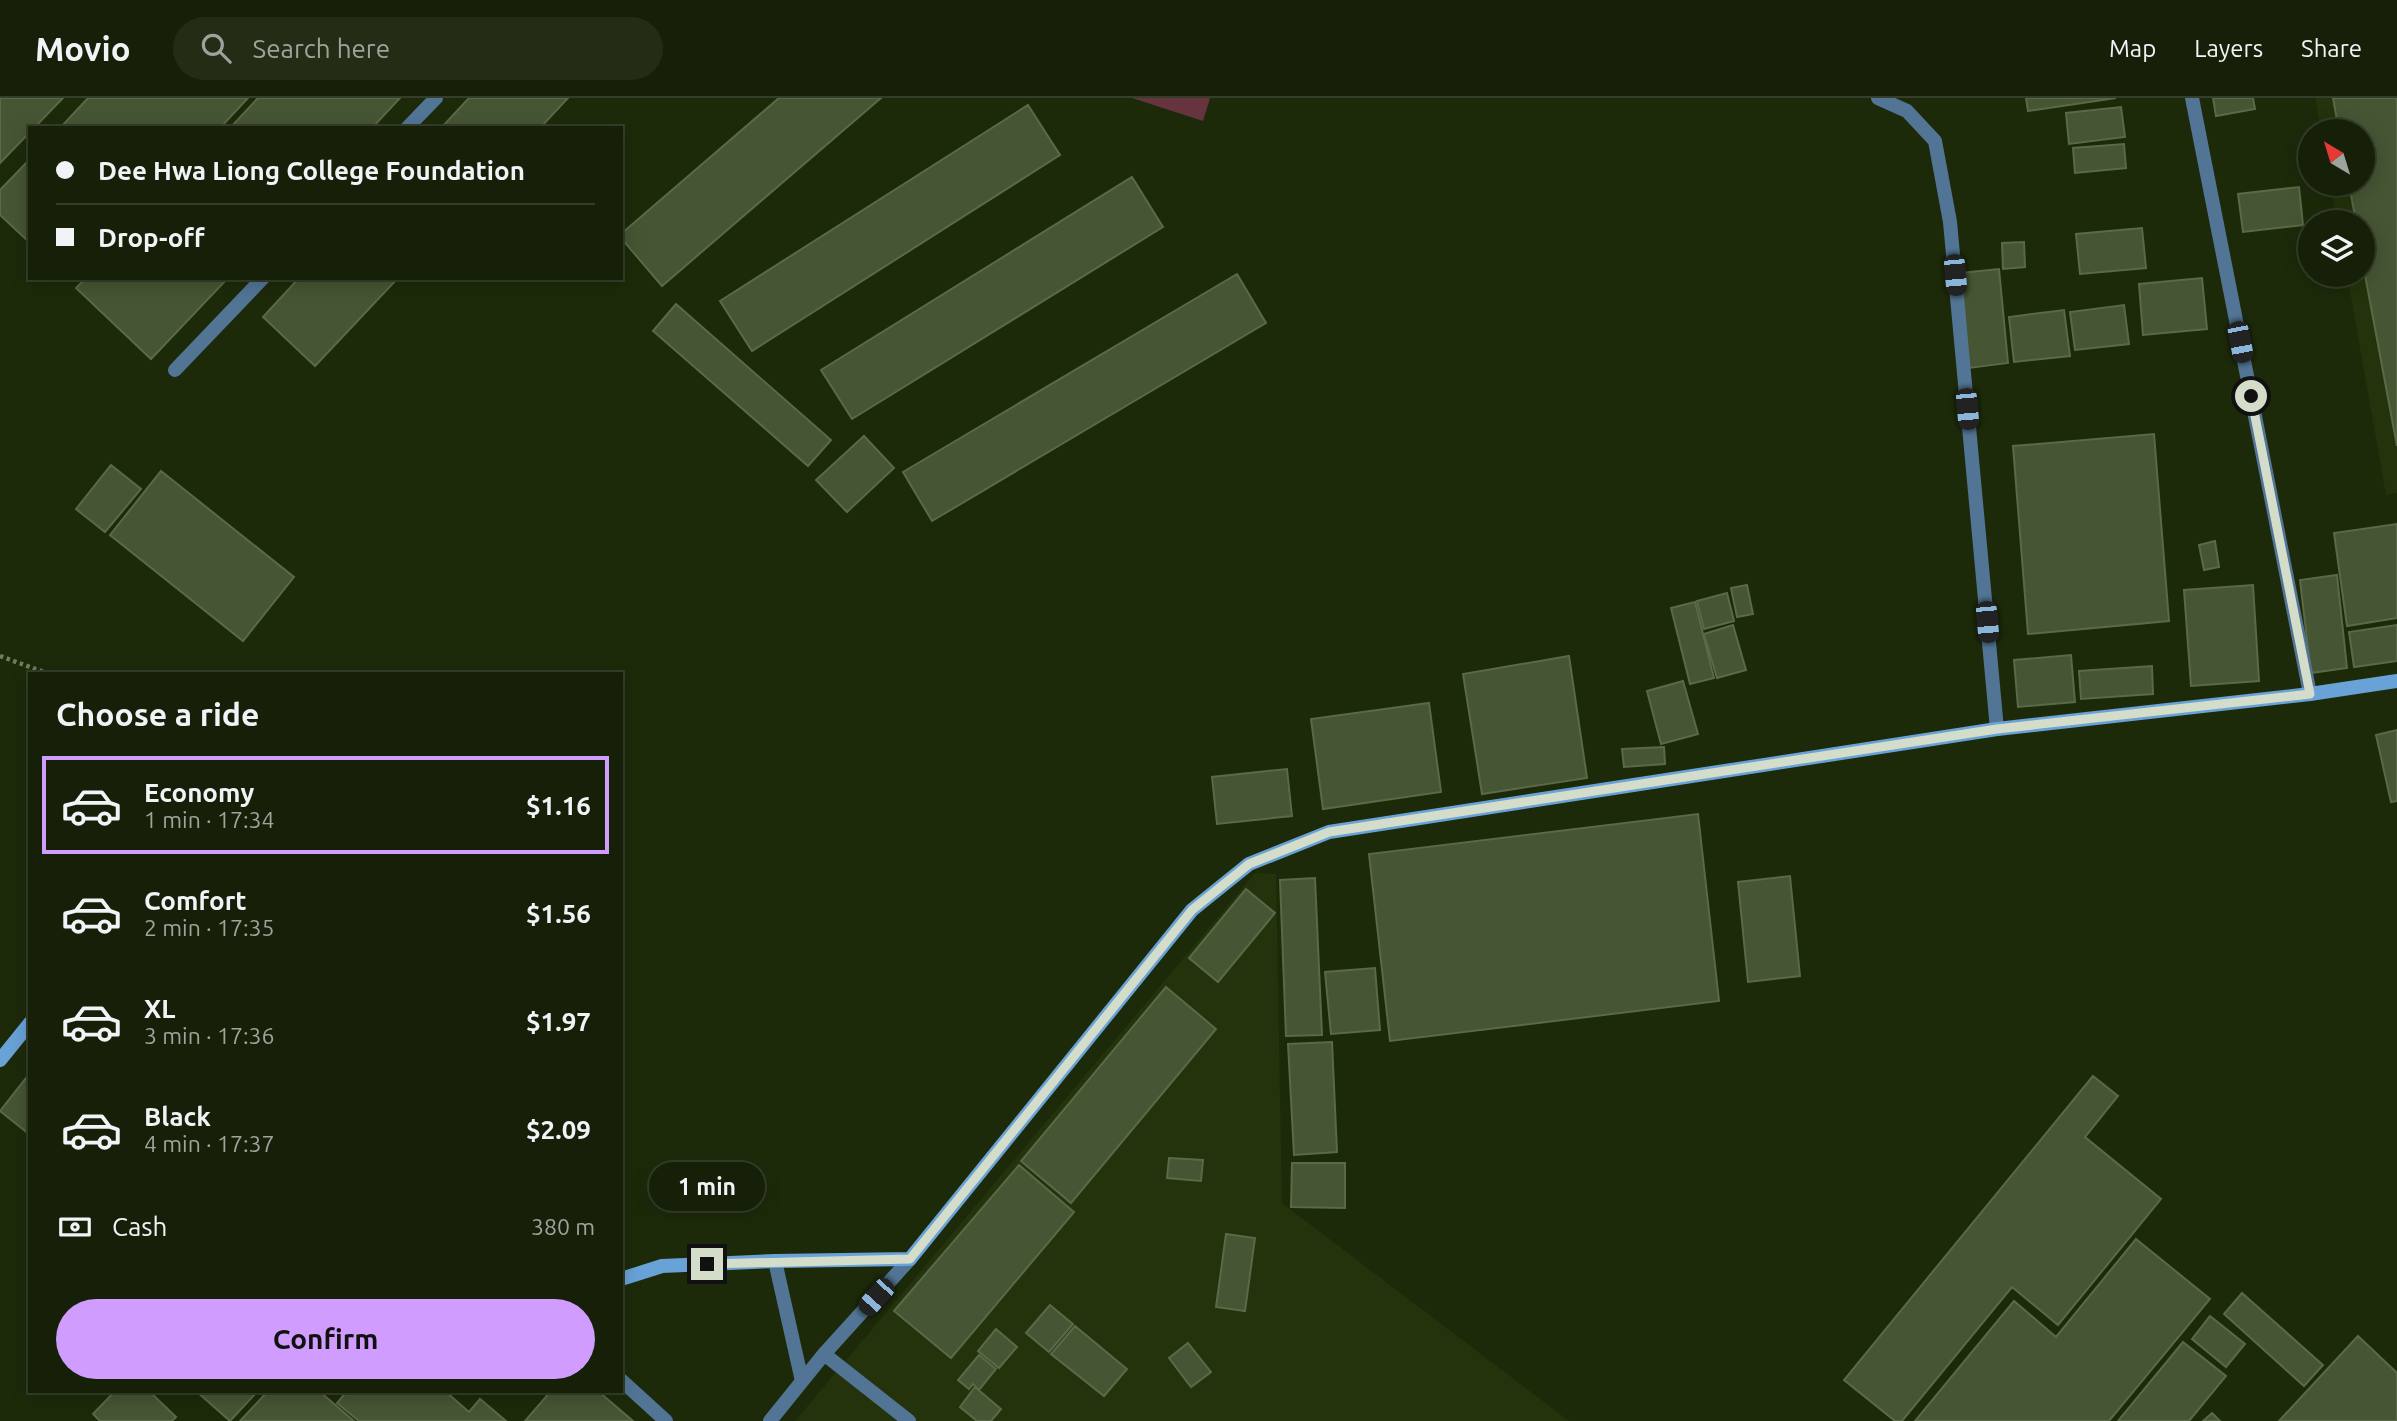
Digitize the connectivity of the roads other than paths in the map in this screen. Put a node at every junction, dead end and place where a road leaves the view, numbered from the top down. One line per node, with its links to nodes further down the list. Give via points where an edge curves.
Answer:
1 (436, 98): 4 (street)
2 (1878, 98): 9 (street, via 1907,111 1935,141 1950,222)
3 (2192, 98): 8 (street)
4 (409, 126)
5 (261, 280): 6 (street)
6 (175, 370)
7 (2397, 681): 8 (street)
8 (2310, 694): 9 (street)
9 (1997, 729): 12 (street, via 1329,832 1249,864 1192,910)
10 (28, 1025): 11 (street)
11 (0, 1060)
12 (910, 1259): 13 (street); 15 (street)
13 (775, 1261): 14 (street, via 662,1266); 16 (street)
14 (623, 1278)
15 (824, 1354): 16 (street); 20 (street)
16 (802, 1381): 19 (street)
17 (623, 1382): 18 (street)
18 (666, 1421)
19 (770, 1421)
20 (909, 1421)

